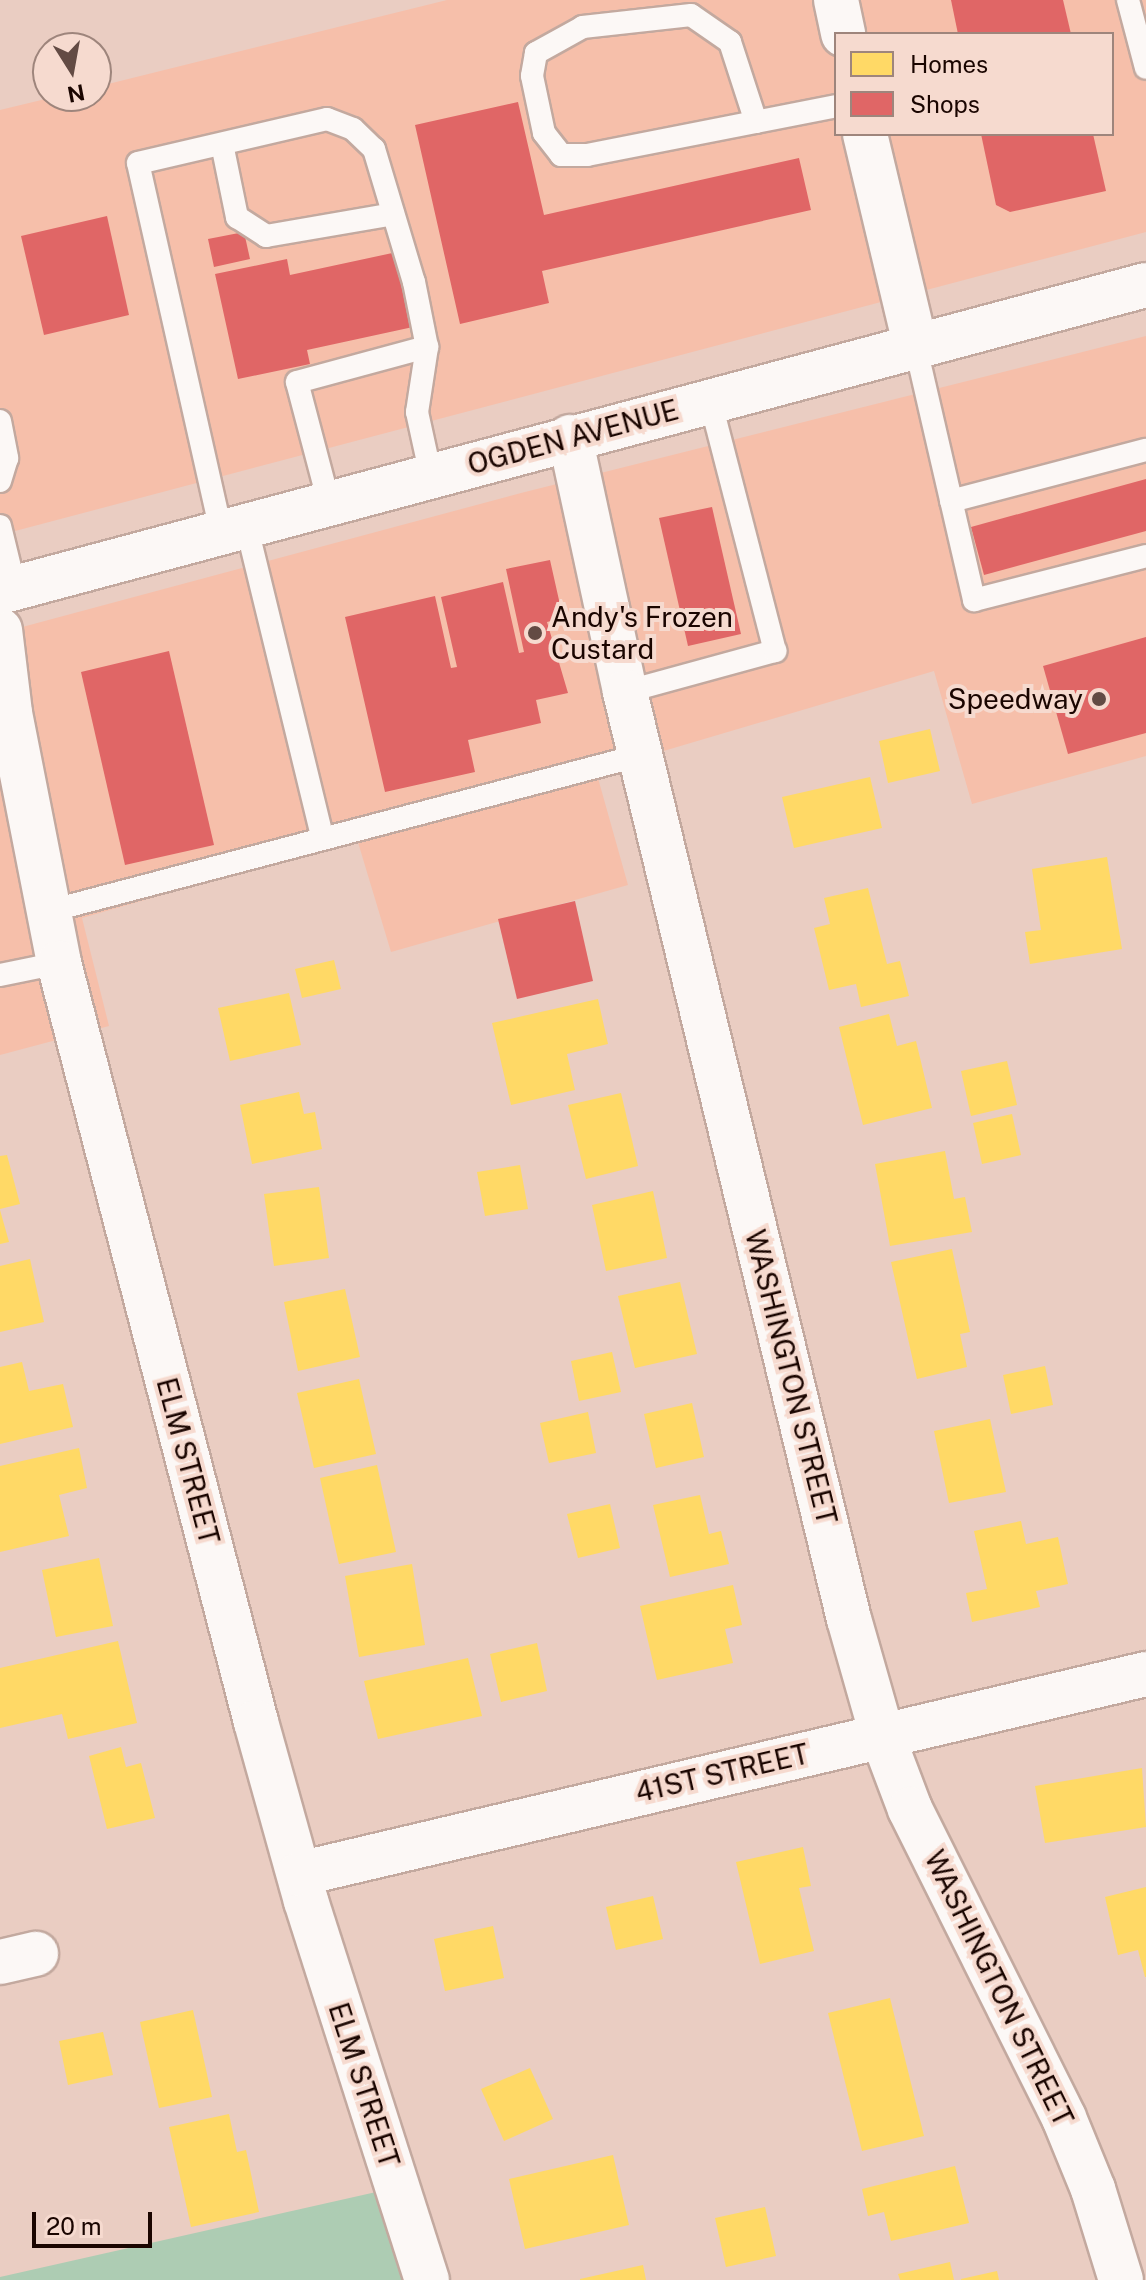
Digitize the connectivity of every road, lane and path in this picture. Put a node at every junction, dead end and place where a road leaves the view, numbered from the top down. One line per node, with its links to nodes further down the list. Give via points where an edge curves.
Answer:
1 (836, 0): 3 (street)
2 (1128, 0): 4 (lane)
3 (843, 32)
4 (1146, 68)
5 (834, 106): 6 (lane)
6 (756, 122): 6 (lane, via 587,155 561,155 544,133 532,76 536,53 583,27 691,15 730,42)
7 (865, 136): 11 (street)
8 (222, 144): 9 (lane, via 327,119 353,129 374,149); 9 (lane, via 237,217 266,236); 22 (lane, via 138,163)
9 (393, 214): 12 (lane)
10 (1146, 285): 11 (street, OGDEN AVENUE)
11 (915, 344): 13 (street, OGDEN AVENUE); 19 (lane)
12 (427, 347): 17 (lane, via 417,412); 20 (lane, via 297,382)
13 (710, 399): 15 (street, OGDEN AVENUE); 26 (lane, via 775,651)
14 (0, 421): 18 (lane, via 7,458)
15 (570, 437): 17 (street, OGDEN AVENUE); 26 (street, WASHINGTON STREET)
16 (1146, 450): 19 (lane)
17 (431, 476): 20 (street, OGDEN AVENUE)
18 (0, 481)
19 (951, 501): 23 (lane, via 974,600)
20 (329, 503): 22 (street, OGDEN AVENUE)
21 (0, 526): 24 (lane)
22 (233, 528): 24 (street, OGDEN AVENUE); 29 (lane)
23 (1146, 556)
24 (8, 590)
25 (0, 630): 27 (street, ELM STREET)
26 (625, 692): 28 (street, WASHINGTON STREET)
27 (5, 714): 30 (street, ELM STREET)
28 (641, 755): 29 (lane); 34 (street, WASHINGTON STREET, via 845,1604)
29 (323, 839): 30 (lane)
30 (46, 912): 31 (street, ELM STREET)
31 (59, 963): 32 (lane); 35 (street, ELM STREET)
32 (0, 975)
33 (1146, 1674): 34 (street, 41ST STREET)
34 (882, 1735): 35 (street, 41ST STREET); 37 (street, WASHINGTON STREET, via 910,1809 1064,2118)
35 (299, 1874): 36 (street, ELM STREET)
36 (427, 2280)
37 (1121, 2280)

